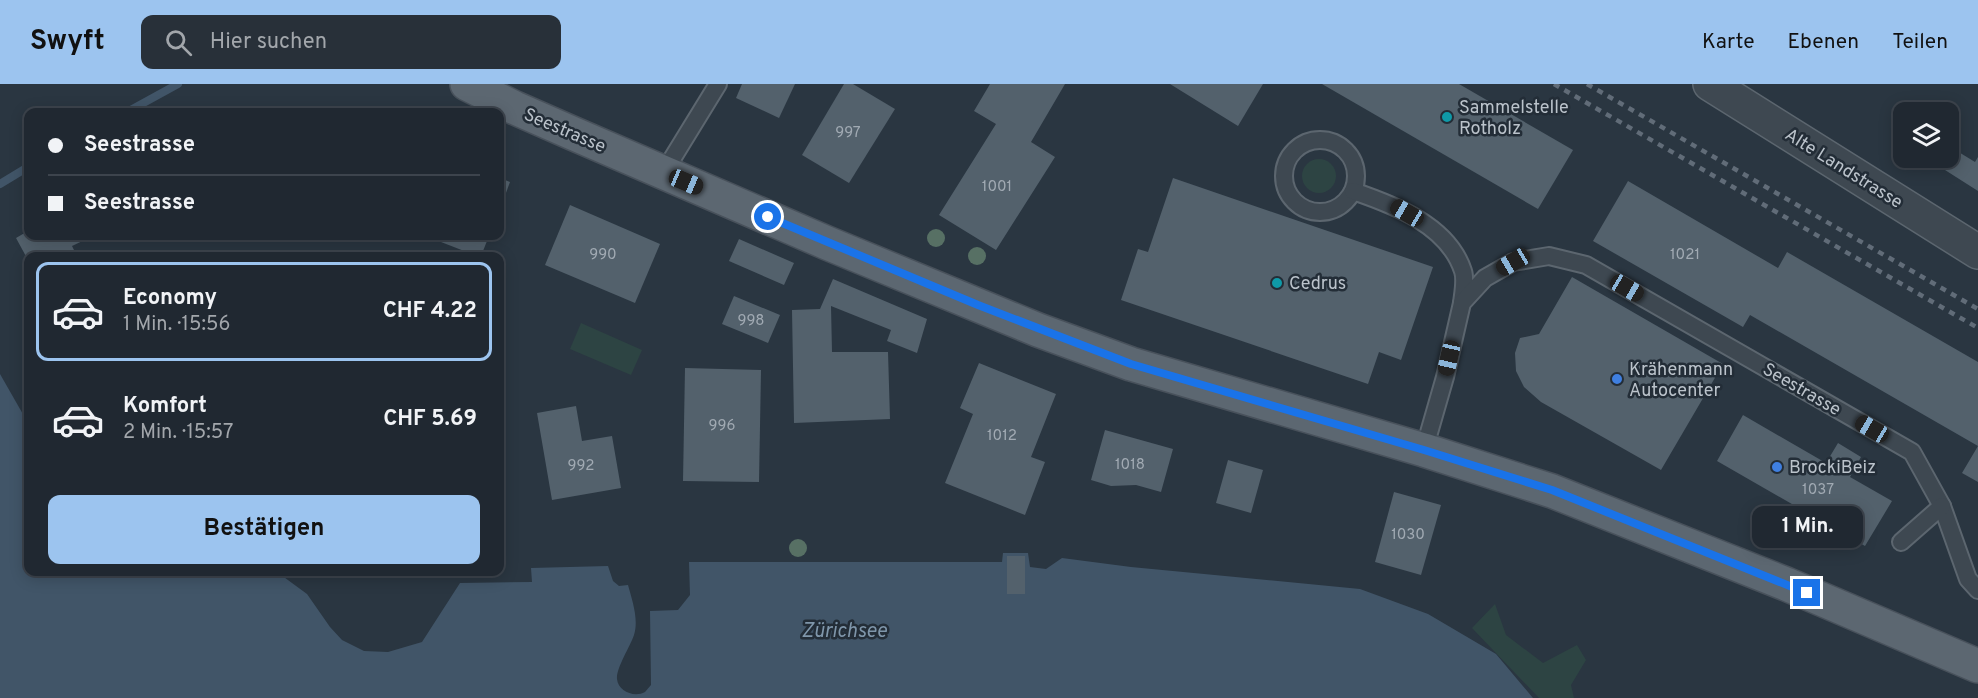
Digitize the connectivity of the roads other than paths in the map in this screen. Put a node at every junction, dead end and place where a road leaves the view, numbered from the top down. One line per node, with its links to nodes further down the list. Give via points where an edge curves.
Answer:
1 (467, 84): 4 (main road, Seestrasse)
2 (718, 84): 4 (lane)
3 (1710, 84): 6 (street, Alte Landstrasse)
4 (664, 172): 8 (main road, Seestrasse, via 958,297 1131,364)
5 (1353, 191): 5 (lane, via 1356,181 1352,160 1331,142 1311,141 1300,146 1286,164 1285,187 1290,197 1307,210 1318,213 1339,207); 7 (lane, Seestrasse, via 1392,204 1423,222 1451,247 1464,272)
6 (1978, 252)
7 (1462, 303): 8 (lane, Seestrasse); 9 (lane, Seestrasse, via 1485,278 1513,262 1549,256 1586,265 1912,452)
8 (1424, 450): 12 (main road, Seestrasse, via 1552,490)
9 (1942, 506): 10 (lane); 11 (lane, Seestrasse, via 1968,579)
10 (1901, 542)
11 (1978, 590)
12 (1978, 666)

